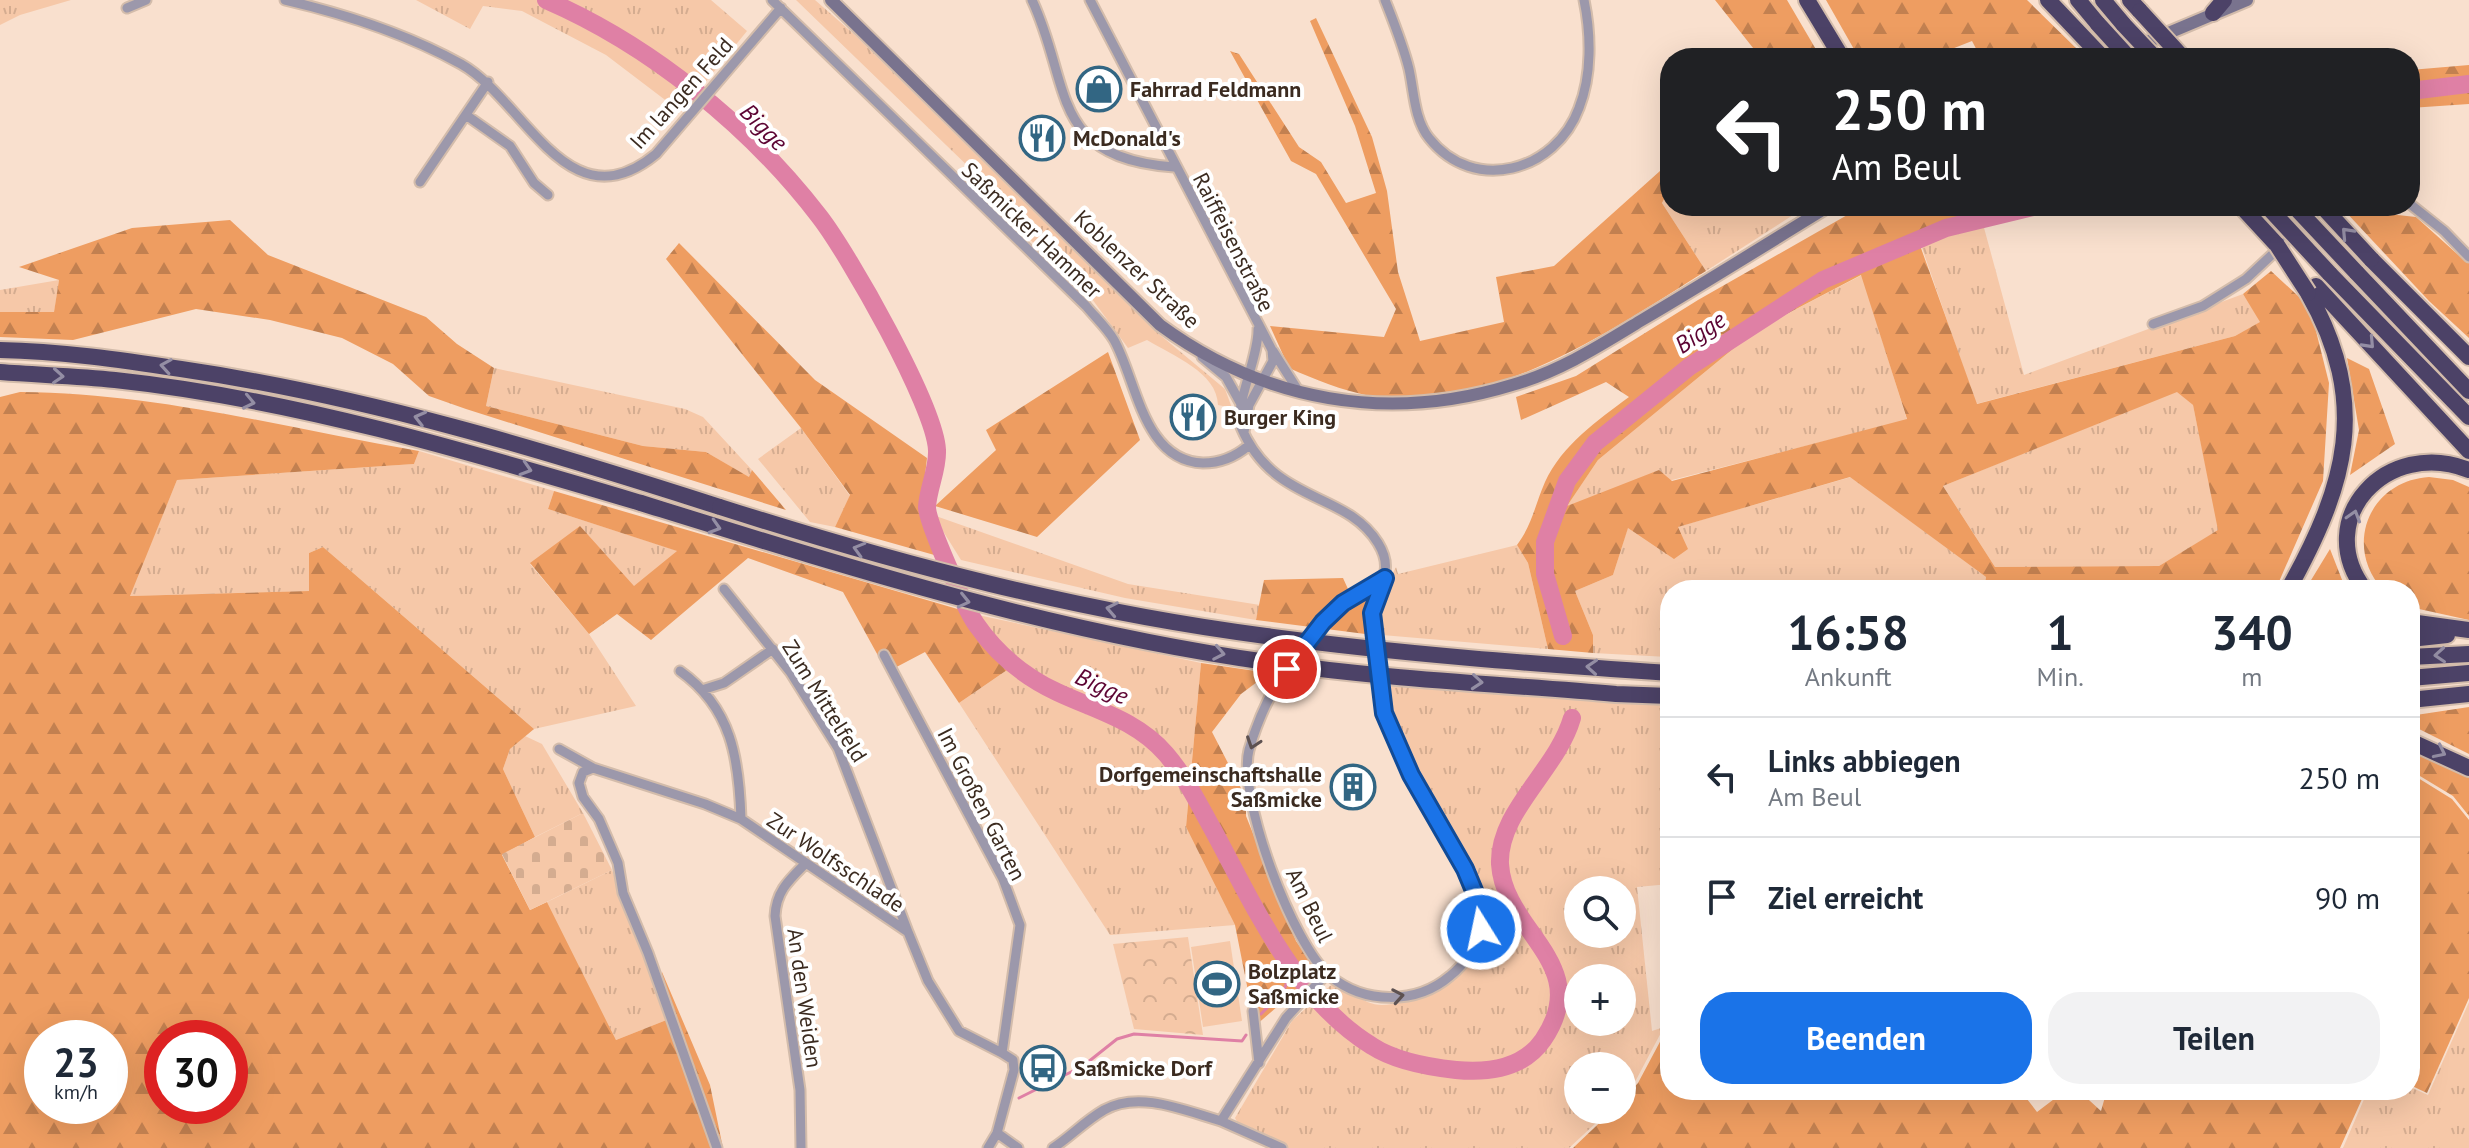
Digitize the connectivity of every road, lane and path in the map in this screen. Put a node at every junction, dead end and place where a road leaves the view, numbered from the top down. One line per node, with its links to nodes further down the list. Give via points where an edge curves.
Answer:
1 (146, 0): 17 (street)
2 (285, 0): 27 (street, Im langen Feld, via 392,32)
3 (772, 0): 18 (street, Saßmicker Hammer)
4 (831, 0): 43 (main road, Koblenzer Straße, via 1152,317)
5 (1032, 0): 29 (street, via 1058,86 1083,131 1125,159)
6 (1090, 0): 29 (street, Raiffeisenstraße)
7 (1385, 0): 8 (street, via 1427,136 1465,166 1491,172 1537,159 1572,124 1581,105 1589,52)
8 (1584, 0)
9 (1800, 0): 20 (highway)
10 (1807, 0): 21 (highway)
11 (2050, 0): 22 (highway)
12 (2078, 0): 23 (highway, bridge)
13 (2103, 0): 25 (highway, bridge)
14 (2224, 0): 19 (highway)
15 (2247, 0): 19 (main road)
16 (2135, 6): 26 (highway, bridge)
17 (127, 8)
18 (781, 8): 27 (street, Im langen Feld, via 656,154 615,175 569,167 552,155); 54 (street, Saßmicker Hammer, via 1086,306 1113,338 1159,442 1194,463 1216,463)
19 (2213, 13): 24 (main road)
20 (1826, 48)
21 (1836, 48)
22 (2094, 48)
23 (2120, 48)
24 (2132, 48)
25 (2146, 48)
26 (2174, 48)
27 (488, 82): 28 (street)
28 (466, 115): 30 (street); 31 (street, via 510,146)
29 (1174, 167): 42 (street, Raiffeisenstraße)
30 (420, 182)
31 (548, 195)
32 (2420, 212): 39 (street)
33 (1812, 216): 50 (main road, Koblenzer Straße, via 1589,351 1513,385 1387,405)
34 (2250, 216): 40 (highway, bridge)
35 (2276, 216): 52 (highway, bridge)
36 (2303, 216): 49 (highway, bridge)
37 (2312, 216): 41 (street, via 2246,279 2203,306)
38 (2332, 216): 46 (highway, one-way to 38, bridge)
39 (2469, 257)
40 (2312, 289): 55 (highway, one-way to 55); 58 (highway, via 2340,363 2344,436 2339,482)
41 (2153, 324)
42 (1258, 329): 45 (street, Raiffeisenstraße); 48 (street, Raiffeisenstraße)
43 (1191, 347): 48 (main road, Koblenzer Straße); 51 (street, via 1226,377)
44 (0, 350): 69 (highway, one-way to 44, bridge, via 1386,650 1167,620 935,572 496,437 240,378 139,362)
45 (1272, 350): 48 (street, via 1273,361); 50 (street, Raiffeisenstraße)
46 (2469, 357)
47 (0, 372): 74 (highway, one-way to 74, bridge, via 117,381 242,400 411,438 935,594 1050,621 1251,659)
48 (1257, 378): 50 (main road, Koblenzer Straße); 51 (street); 53 (street)
49 (2469, 391)
50 (1299, 392)
51 (1241, 404): 53 (street, via 1239,424)
52 (2469, 417)
53 (1244, 432): 54 (street)
54 (1248, 446): 57 (street, via 1281,480 1371,533 1384,554)
55 (2469, 451)
56 (2469, 470): 59 (highway, one-way to 56, via 2349,536 2357,506 2373,482 2418,461)
57 (1386, 575): 83 (street, Am Beul, one-way to 83, via 1343,603 1299,651 1275,686 1248,752 1251,813 1301,937); 83 (street, Am Beul, one-way to 57, via 1380,999 1421,992 1449,978 1481,929 1480,905 1465,869 1411,775 1384,713 1372,613)
58 (2294, 580)
59 (2359, 580)
60 (724, 589): 64 (street, Zum Mittelfeld)
61 (2420, 624): 62 (highway)
62 (2469, 632): 63 (highway)
63 (2420, 638)
64 (773, 649): 72 (street, via 724,683); 82 (street, Zum Mittelfeld, via 838,748)
65 (2469, 654): 67 (highway, one-way to 67)
66 (884, 655): 85 (street, Im Großen Garten, via 1003,879 1020,925)
67 (2420, 656)
68 (680, 671): 72 (street)
69 (1660, 672)
70 (2469, 673): 71 (highway)
71 (2420, 677)
72 (705, 689): 80 (street, via 732,743)
73 (2469, 694): 75 (highway)
74 (1660, 696)
75 (2420, 699)
76 (2420, 746): 79 (highway, one-way to 79)
77 (559, 749): 78 (street, Zur Wolfsschlade)
78 (593, 768): 80 (street, Zur Wolfsschlade); 89 (street, via 583,772 579,783 583,797 618,863 623,893)
79 (2469, 768)
80 (741, 819): 81 (street, Zur Wolfsschlade)
81 (805, 864): 82 (street, Zur Wolfsschlade); 90 (street, An den Weiden, via 784,885 775,916 800,1090)
82 (908, 932): 85 (street, Zur Wolfsschlade, via 928,981 959,1031)
83 (1327, 973): 86 (street, via 1286,1018)
84 (1253, 1011): 86 (street)
85 (1002, 1053): 88 (street, Im Großen Garten, via 1013,1060 1014,1070)
86 (1259, 1063): 87 (street)
87 (1221, 1121): 93 (street, via 1167,1105 1124,1103 1104,1110); 94 (street)
88 (997, 1133): 91 (street); 92 (street)
89 (717, 1148)
90 (801, 1148)
91 (988, 1148)
92 (1018, 1148)
93 (1053, 1148)
94 (1282, 1148)

